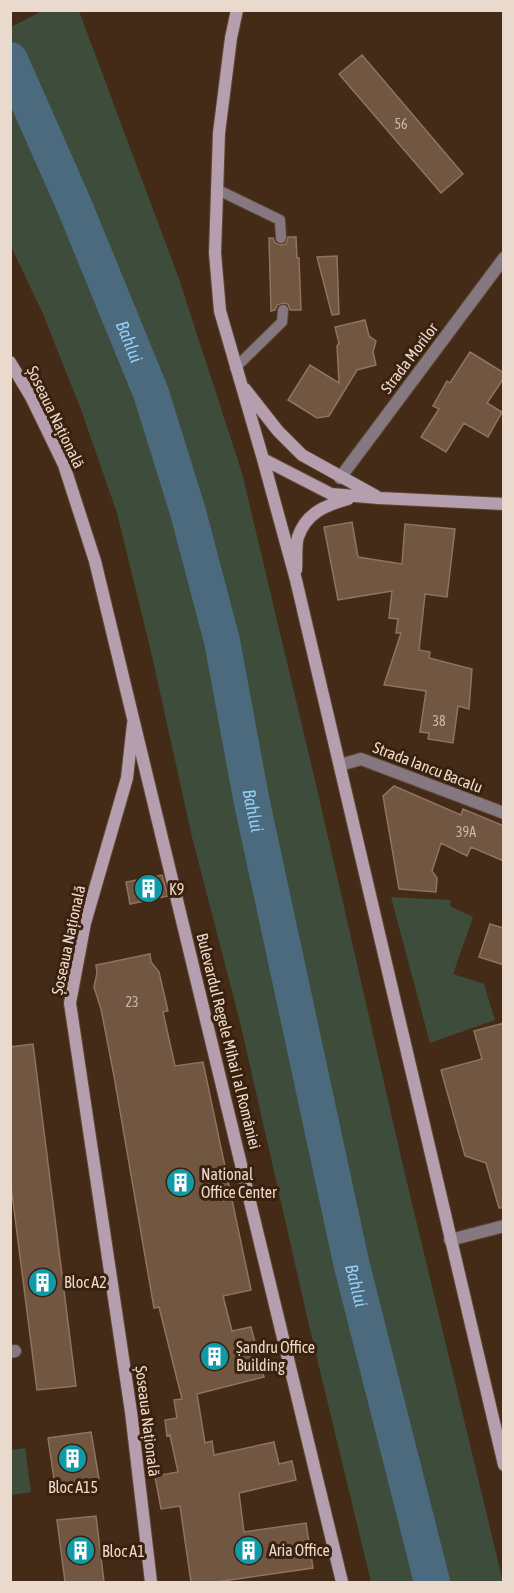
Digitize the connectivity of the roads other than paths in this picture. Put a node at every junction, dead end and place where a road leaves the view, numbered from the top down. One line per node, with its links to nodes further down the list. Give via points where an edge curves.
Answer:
1 (237, 10): 2 (main road, via 219,133)
2 (216, 189): 3 (lane, via 280,220); 7 (main road, via 220,311)
3 (281, 238)
4 (504, 258): 10 (street, Strada Morilor)
5 (283, 310): 7 (lane, via 282,322)
6 (10, 362): 15 (main road, Șoseaua Națională, via 64,465 95,561)
7 (235, 368): 8 (main road)
8 (239, 381): 9 (main road); 10 (main road, via 302,455)
9 (263, 459): 11 (main road, via 331,494); 14 (main road)
10 (340, 478): 12 (main road)
11 (355, 497): 12 (main road); 14 (main road, via 326,505 309,518 298,537)
12 (379, 498): 13 (main road)
13 (504, 504)
14 (296, 580): 16 (main road)
15 (134, 717): 21 (main road, Șoseaua Națională, via 127,777 85,923 70,1003 131,1412); 22 (main road, Bulevardul Regele Mihai I al României)
16 (340, 765): 17 (street, Strada Iancu Bacalu, via 361,759); 19 (main road)
17 (504, 813)
18 (504, 1226): 19 (street)
19 (450, 1240): 20 (main road)
20 (504, 1465)
21 (151, 1582)
22 (342, 1582)

